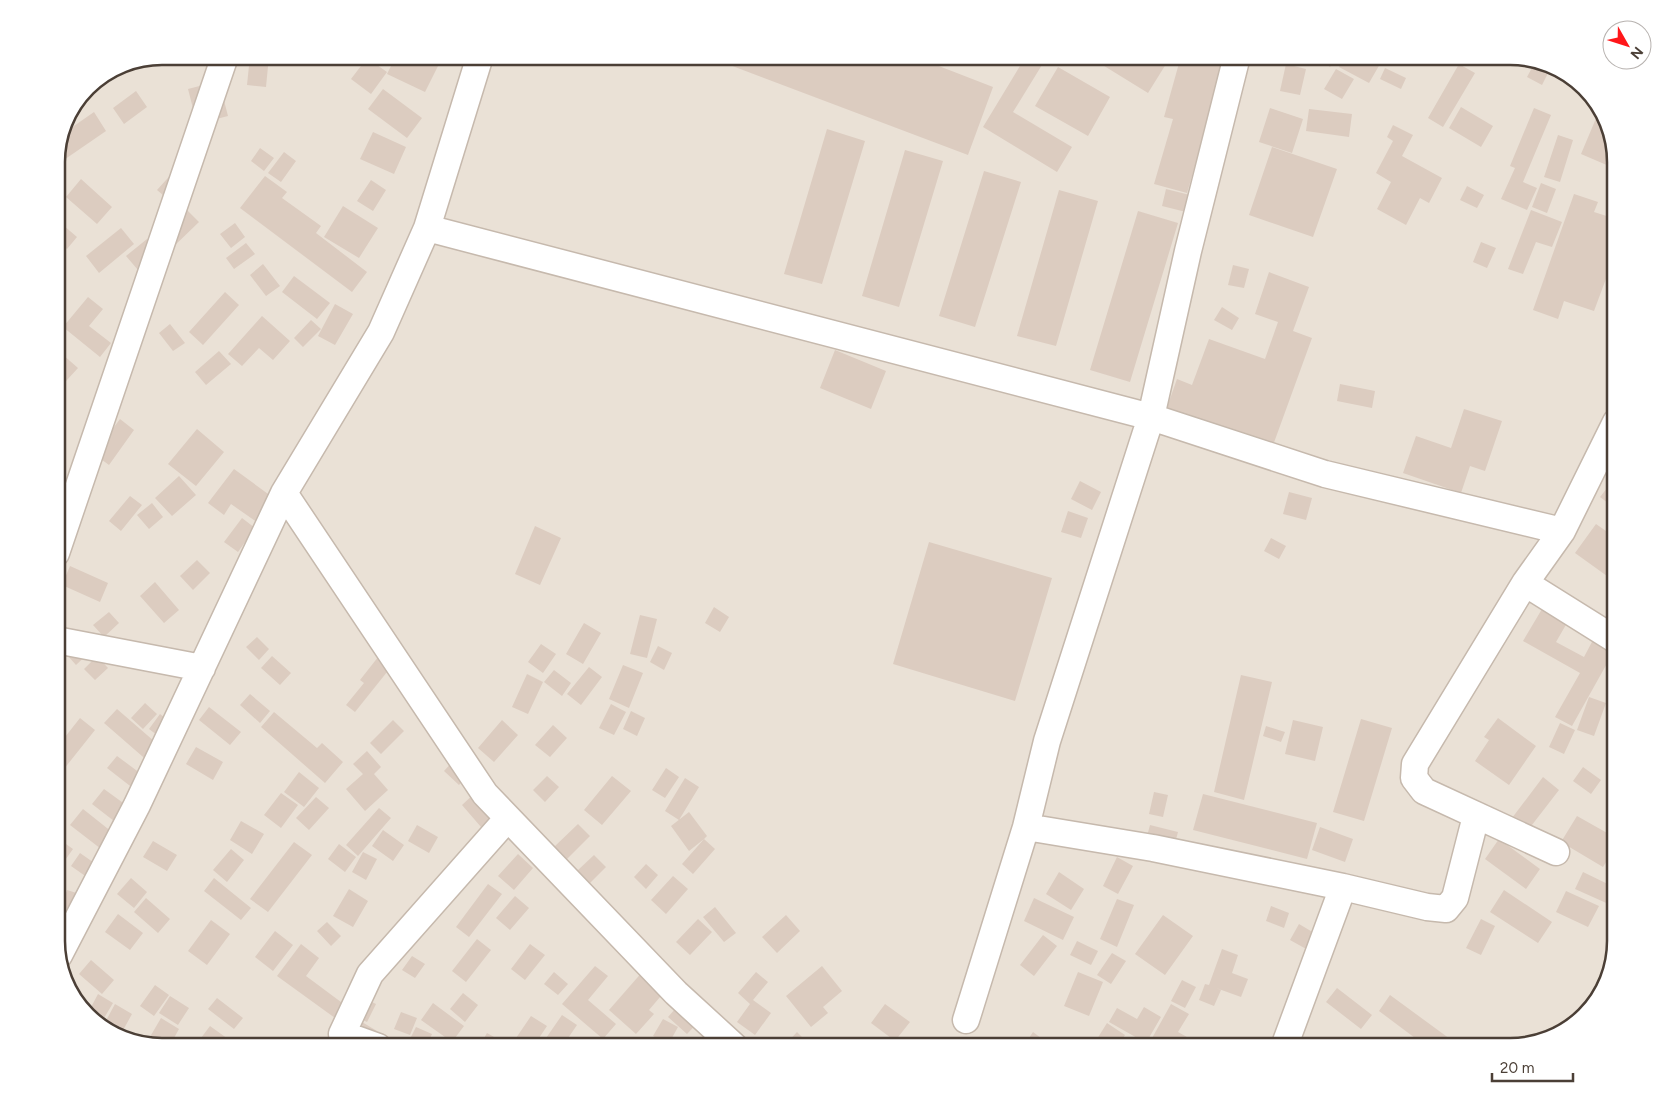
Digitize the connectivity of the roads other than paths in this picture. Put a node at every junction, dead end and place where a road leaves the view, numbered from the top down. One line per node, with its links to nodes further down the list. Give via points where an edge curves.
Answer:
1 (222, 65): 8 (street)
2 (477, 65): 4 (street)
3 (1235, 65): 5 (street)
4 (427, 228): 5 (street); 7 (street, via 381,332)
5 (1150, 417): 9 (street, via 1325,474); 16 (street, via 1047,741)
6 (1607, 440): 9 (street)
7 (284, 493): 13 (street); 15 (street, via 485,794)
8 (65, 527)
9 (1562, 532): 10 (street)
10 (1525, 583): 11 (street); 14 (street, via 1415,764 1414,778 1424,791)
11 (1607, 634)
12 (65, 642): 13 (street)
13 (202, 668): 19 (street, via 137,805)
14 (1476, 816): 17 (street); 18 (street, via 1455,898 1446,909)
15 (508, 818): 21 (street, via 370,974 342,1034); 22 (street, via 676,993)
16 (1026, 827): 18 (street, via 1153,848); 20 (street)
17 (1556, 852)
18 (1343, 887): 23 (street)
19 (65, 943)
20 (966, 1020)
21 (353, 1038)
22 (725, 1038)
23 (1287, 1038)

